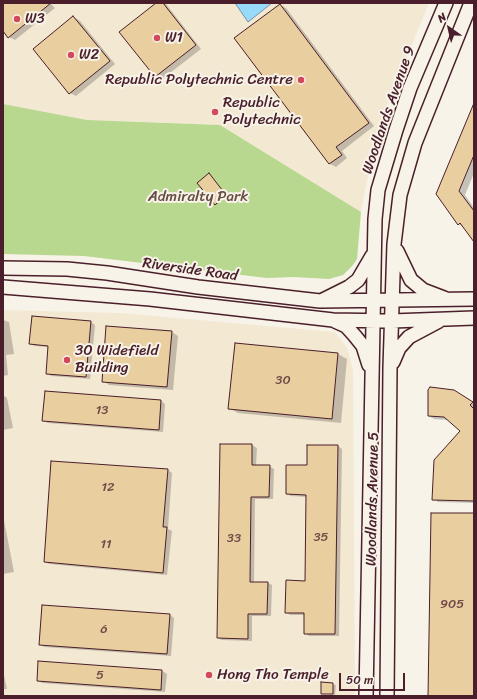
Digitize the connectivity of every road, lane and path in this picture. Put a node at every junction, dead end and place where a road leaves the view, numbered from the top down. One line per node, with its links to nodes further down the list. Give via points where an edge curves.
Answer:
1 (446, 3): 4 (main road, Woodlands Avenue 9, via 410,88 386,161 378,190)
2 (471, 3): 3 (main road, via 406,168)
3 (394, 244): 7 (main road, via 411,280 423,290); 11 (main road)
4 (374, 253): 9 (main road, via 358,280); 10 (main road, Woodlands Avenue 9)
5 (3, 268): 9 (main road, Riverside Road, via 107,273 205,288)
6 (3, 287): 14 (main road, via 150,299)
7 (448, 300): 8 (main road, Riverside Road); 11 (main road, Riverside Road)
8 (474, 300)
9 (320, 301): 10 (main road, Riverside Road)
10 (373, 302): 11 (main road, Riverside Road); 15 (main road, Woodlands Avenue 5)
11 (393, 302): 16 (main road, Woodlands Avenue 5)
12 (474, 318): 13 (main road)
13 (445, 319): 16 (main road); 17 (main road, via 409,337 399,348)
14 (333, 320): 15 (main road); 18 (main road, via 346,326 363,346)
15 (374, 321): 16 (main road); 18 (main road, Woodlands Avenue 5)
16 (392, 321): 17 (main road, Woodlands Avenue 5)
17 (390, 368): 20 (main road, Woodlands Avenue 5)
18 (372, 376): 19 (main road, Woodlands Avenue 5)
19 (366, 696)
20 (387, 696)

